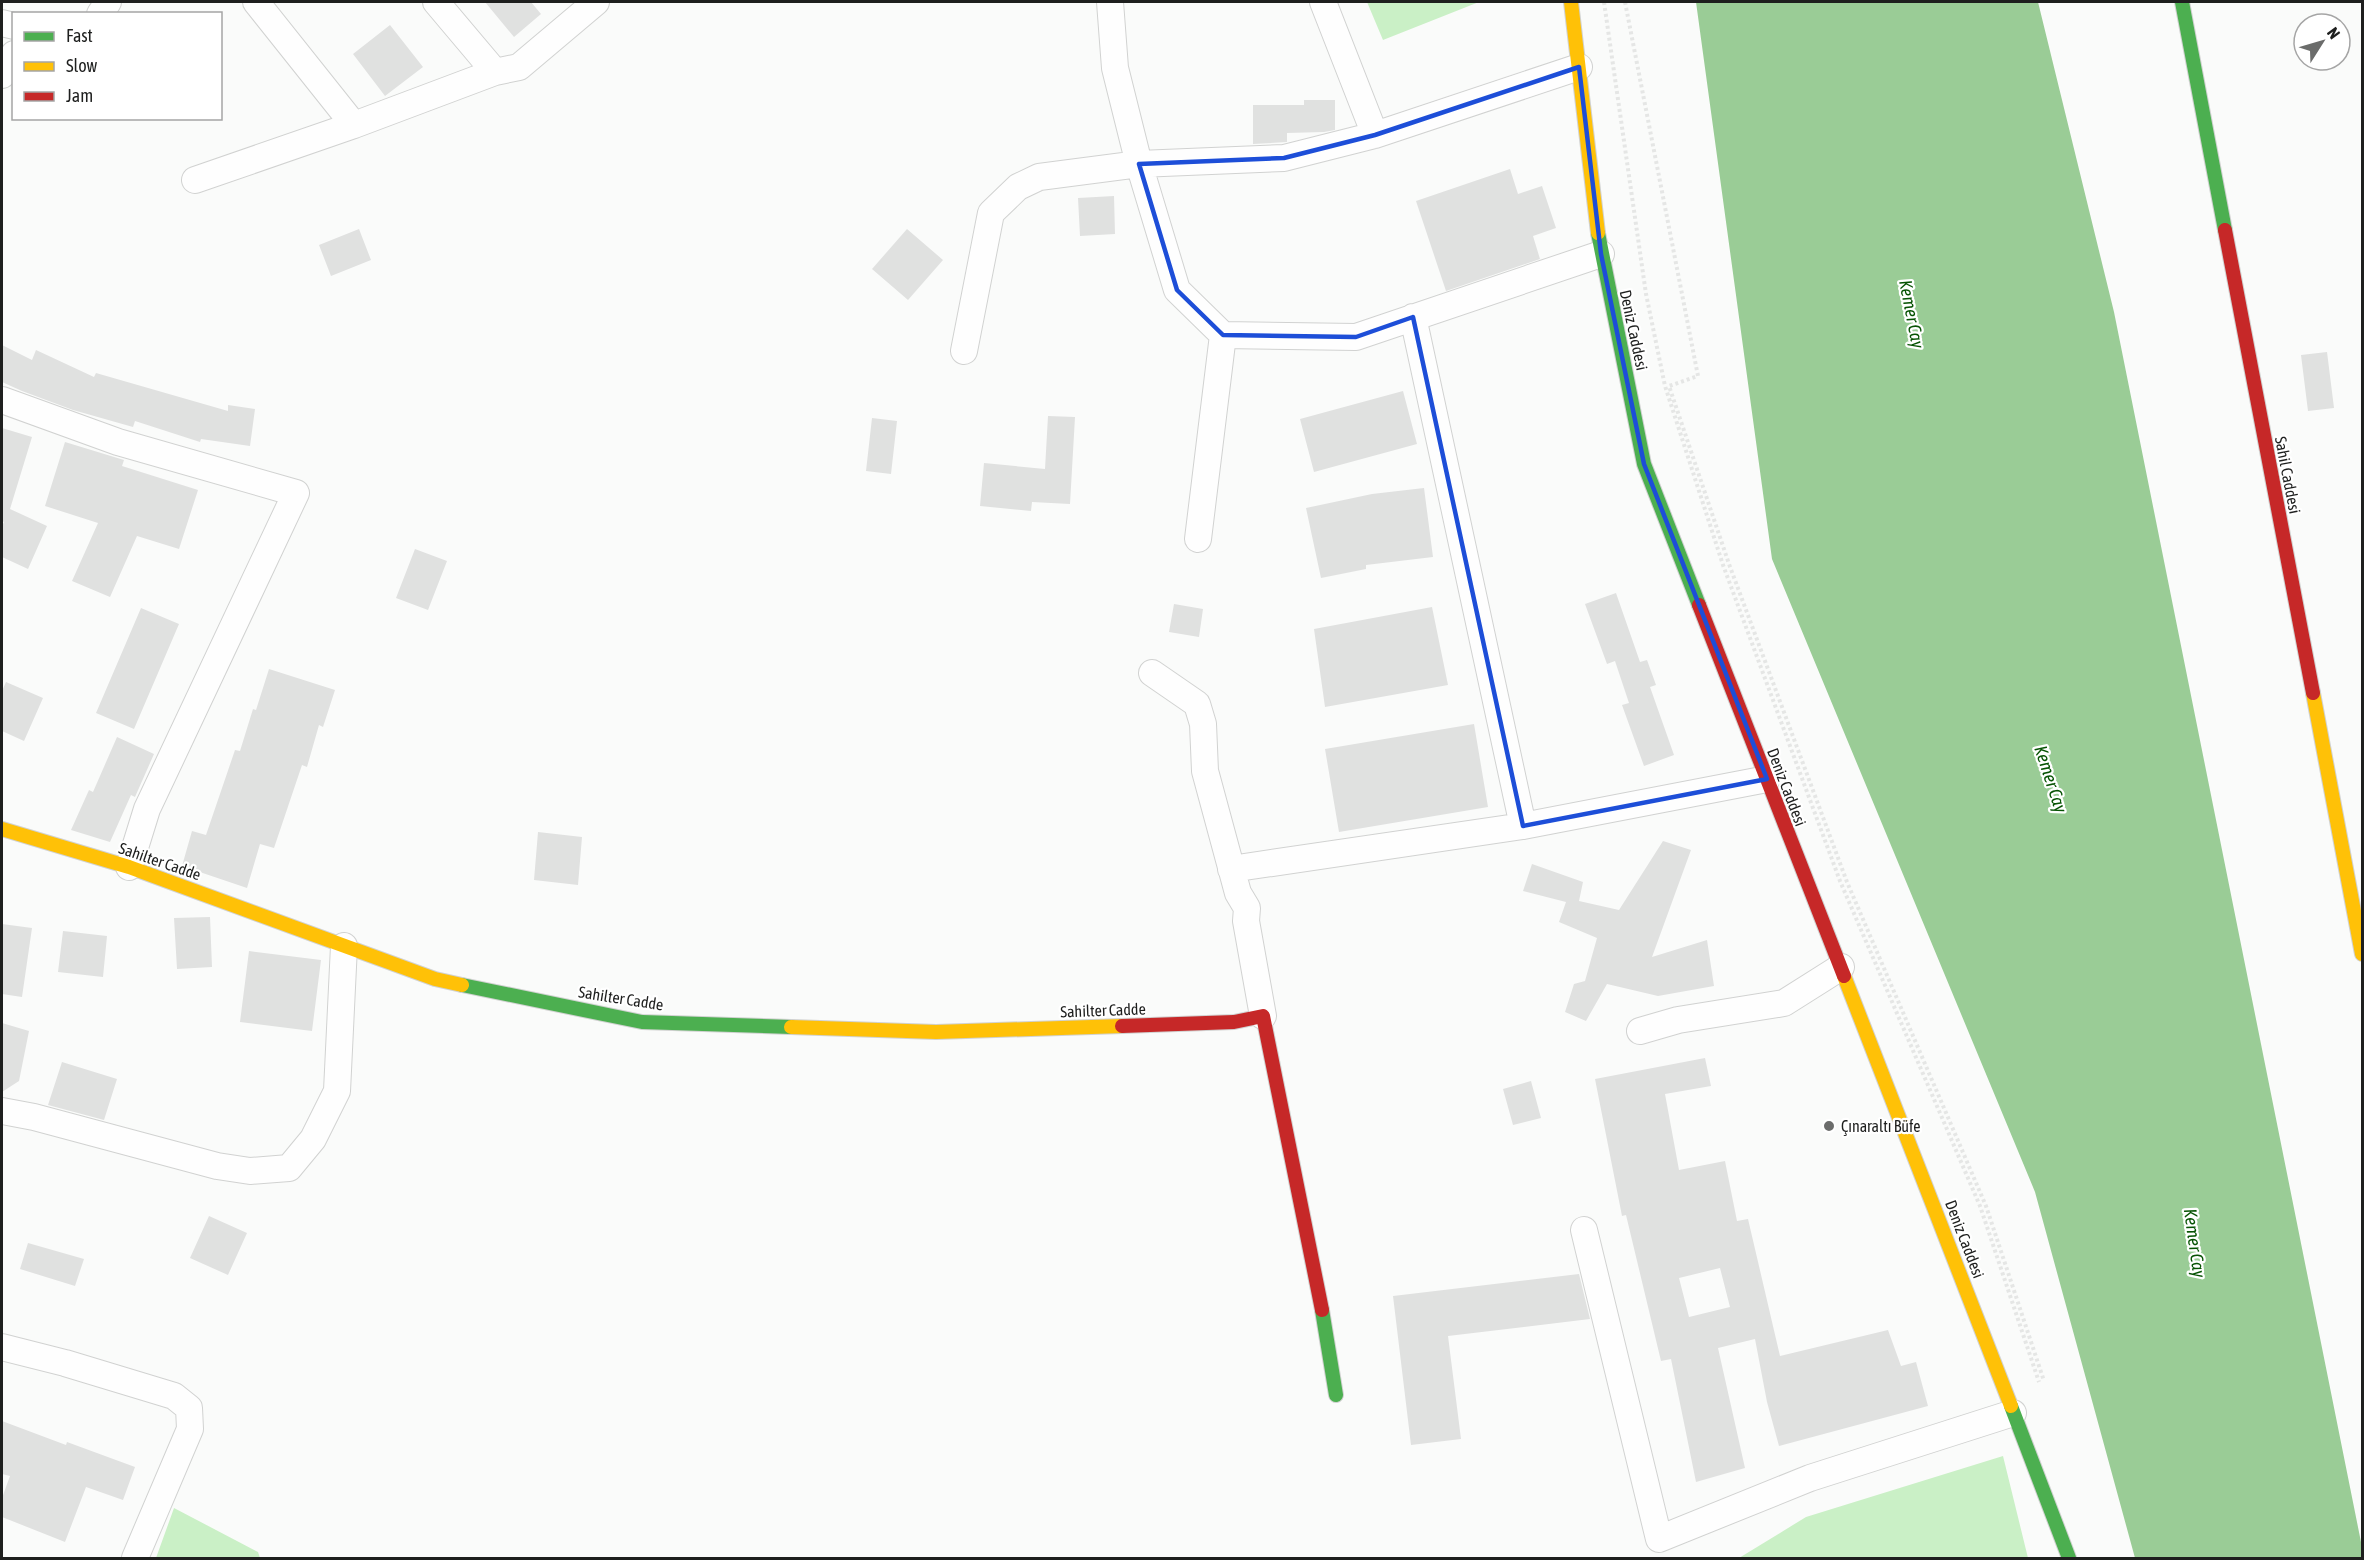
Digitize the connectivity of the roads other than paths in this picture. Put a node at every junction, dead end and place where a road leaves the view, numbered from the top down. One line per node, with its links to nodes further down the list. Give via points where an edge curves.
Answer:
1 (256, 2): 12 (street)
2 (436, 2): 10 (street)
3 (596, 2): 10 (street, via 519,67)
4 (1110, 2): 14 (street, via 1115,68)
5 (1323, 2): 13 (street)
6 (1571, 2): 9 (street, Deniz Caddesi)
7 (2182, 2): 29 (street, Sahil Caddesi)
8 (12, 58): 11 (street)
9 (1579, 67): 13 (street); 16 (street, Deniz Caddesi)
10 (495, 72): 12 (street)
11 (2, 75)
12 (354, 125): 15 (street)
13 (1375, 135): 14 (street, via 1284,158)
14 (1138, 164): 18 (street, via 1178,290); 19 (street, via 1039,177 1017,187 991,213)
15 (195, 180)
16 (1601, 254): 17 (street); 23 (street, Deniz Caddesi, via 1644,464)
17 (1413, 317): 18 (street, via 1356,337); 24 (street)
18 (1223, 335): 21 (street)
19 (964, 351)
20 (2, 400): 26 (street, via 117,442 296,493 147,809)
21 (1198, 538)
22 (1152, 673): 27 (street, via 1197,704 1203,724 1205,771)
23 (1767, 779): 24 (street); 30 (street, Deniz Caddesi)
24 (1523, 826): 27 (street)
25 (2, 829): 26 (street, Sahilter Cadde)
26 (129, 867): 28 (street, Sahilter Cadde)
27 (1231, 869): 31 (street, via 1247,908)
28 (344, 946): 31 (street, Sahilter Cadde, via 435,979 642,1022 936,1032 1234,1022); 33 (street, via 337,1091 313,1139 289,1168 250,1171 217,1166)
29 (2362, 954)
30 (1841, 967): 32 (street, via 1784,1003 1678,1020); 37 (street, Deniz Caddesi)
31 (1263, 1016): 36 (street, via 1319,1290)
32 (1640, 1031)
33 (2, 1112)
34 (1584, 1230): 37 (street, via 1659,1539 1810,1478)
35 (2, 1347): 38 (street, via 174,1396 189,1408 190,1430)
36 (1336, 1395)
37 (2013, 1413): 39 (street, Deniz Caddesi)
38 (135, 1558)
39 (2069, 1558)

